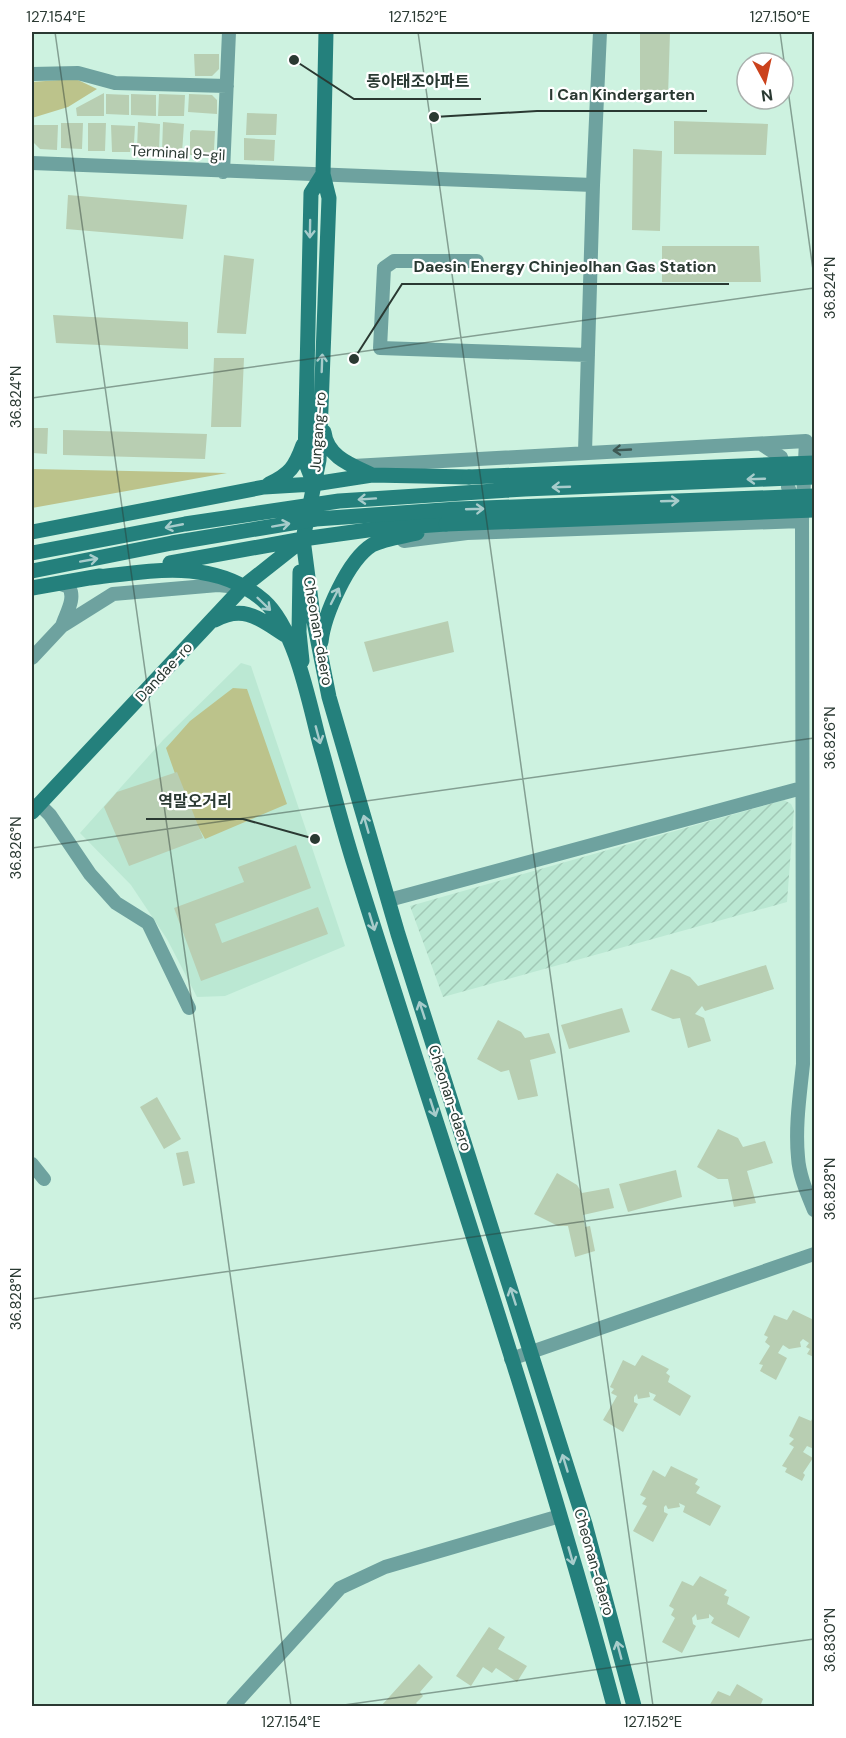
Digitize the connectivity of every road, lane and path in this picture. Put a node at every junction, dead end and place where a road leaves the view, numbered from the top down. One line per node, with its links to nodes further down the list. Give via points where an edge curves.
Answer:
1 (229, 32): 5 (street)
2 (326, 32): 8 (main road, Jungang-ro)
3 (600, 32): 9 (street)
4 (32, 74): 5 (street, via 78,73 115,83)
5 (227, 86): 7 (street)
6 (32, 163): 7 (street, Terminal 9-gil)
7 (223, 172): 8 (street, Terminal 9-gil)
8 (323, 174): 9 (street); 12 (main road, Jungang-ro, one-way to 8, via 329,198); 13 (main road, Jungang-ro, one-way to 13, via 311,193)
9 (593, 184): 11 (street)
10 (477, 261): 11 (street, via 394,261 384,268 380,348)
11 (588, 355): 15 (street)
12 (321, 410): 17 (main road, via 325,443 342,461); 20 (main road, Jungang-ro)
13 (306, 437): 20 (main road, Jungang-ro, via 305,461); 21 (main road, via 296,465 284,477)
14 (761, 444): 15 (street, one-way to 15); 22 (street, via 781,457); 25 (street, via 806,441)
15 (585, 452): 17 (street)
16 (814, 463): 18 (main road, bridge, via 469,477)
17 (353, 466): 18 (main road)
18 (372, 475): 20 (main road)
19 (814, 477): 31 (main road, one-way to 31, bridge, via 339,501 185,524)
20 (314, 484): 21 (main road); 29 (main road, Cheonan-daero)
21 (264, 487): 28 (main road)
22 (788, 487): 25 (street); 26 (street, via 785,504)
23 (814, 496): 32 (main road, one-way to 23, bridge, via 316,519 457,509)
24 (814, 510): 27 (main road, bridge)
25 (802, 521): 26 (street); 43 (street)
26 (763, 523): 30 (street, via 467,533)
27 (446, 525): 29 (main road); 30 (main road)
28 (32, 532)
29 (303, 539): 33 (main road); 35 (main road, Dandae-ro); 40 (main road, Cheonan-daero); 42 (main road, via 299,588)
30 (373, 545): 40 (main road, one-way to 30, via 322,629 332,600)
31 (32, 553)
32 (32, 571)
33 (90, 578): 34 (main road); 35 (main road, via 170,569 202,571)
34 (58, 584): 36 (main road); 38 (street, via 69,587 72,593)
35 (243, 587): 37 (main road, Dandae-ro); 38 (street, via 218,585 113,594); 39 (main road, one-way to 39, via 265,602)
36 (32, 588)
37 (210, 623): 39 (main road, via 226,614 244,612); 44 (main road, Dandae-ro)
38 (62, 626): 41 (street)
39 (286, 635): 42 (main road)
40 (320, 652): 45 (main road, Cheonan-daero, one-way to 40, via 329,697)
41 (32, 658)
42 (303, 679): 52 (main road, Cheonan-daero, one-way to 52, via 340,820)
43 (802, 788): 45 (street); 49 (street, via 803,1064 798,1158)
44 (35, 808): 46 (street, via 50,815 116,903 148,923)
45 (389, 900): 51 (main road, Cheonan-daero, one-way to 45)
46 (189, 1008)
47 (32, 1164): 48 (street)
48 (44, 1179)
49 (814, 1210)
50 (814, 1254): 51 (street)
51 (531, 1352): 52 (street); 56 (main road, Cheonan-daero, one-way to 51, via 585,1524)
52 (511, 1359): 53 (main road, Cheonan-daero)
53 (560, 1516): 54 (street, via 385,1567 340,1588); 55 (main road, Cheonan-daero, one-way to 55)
54 (233, 1707)
55 (614, 1707)
56 (634, 1707)

